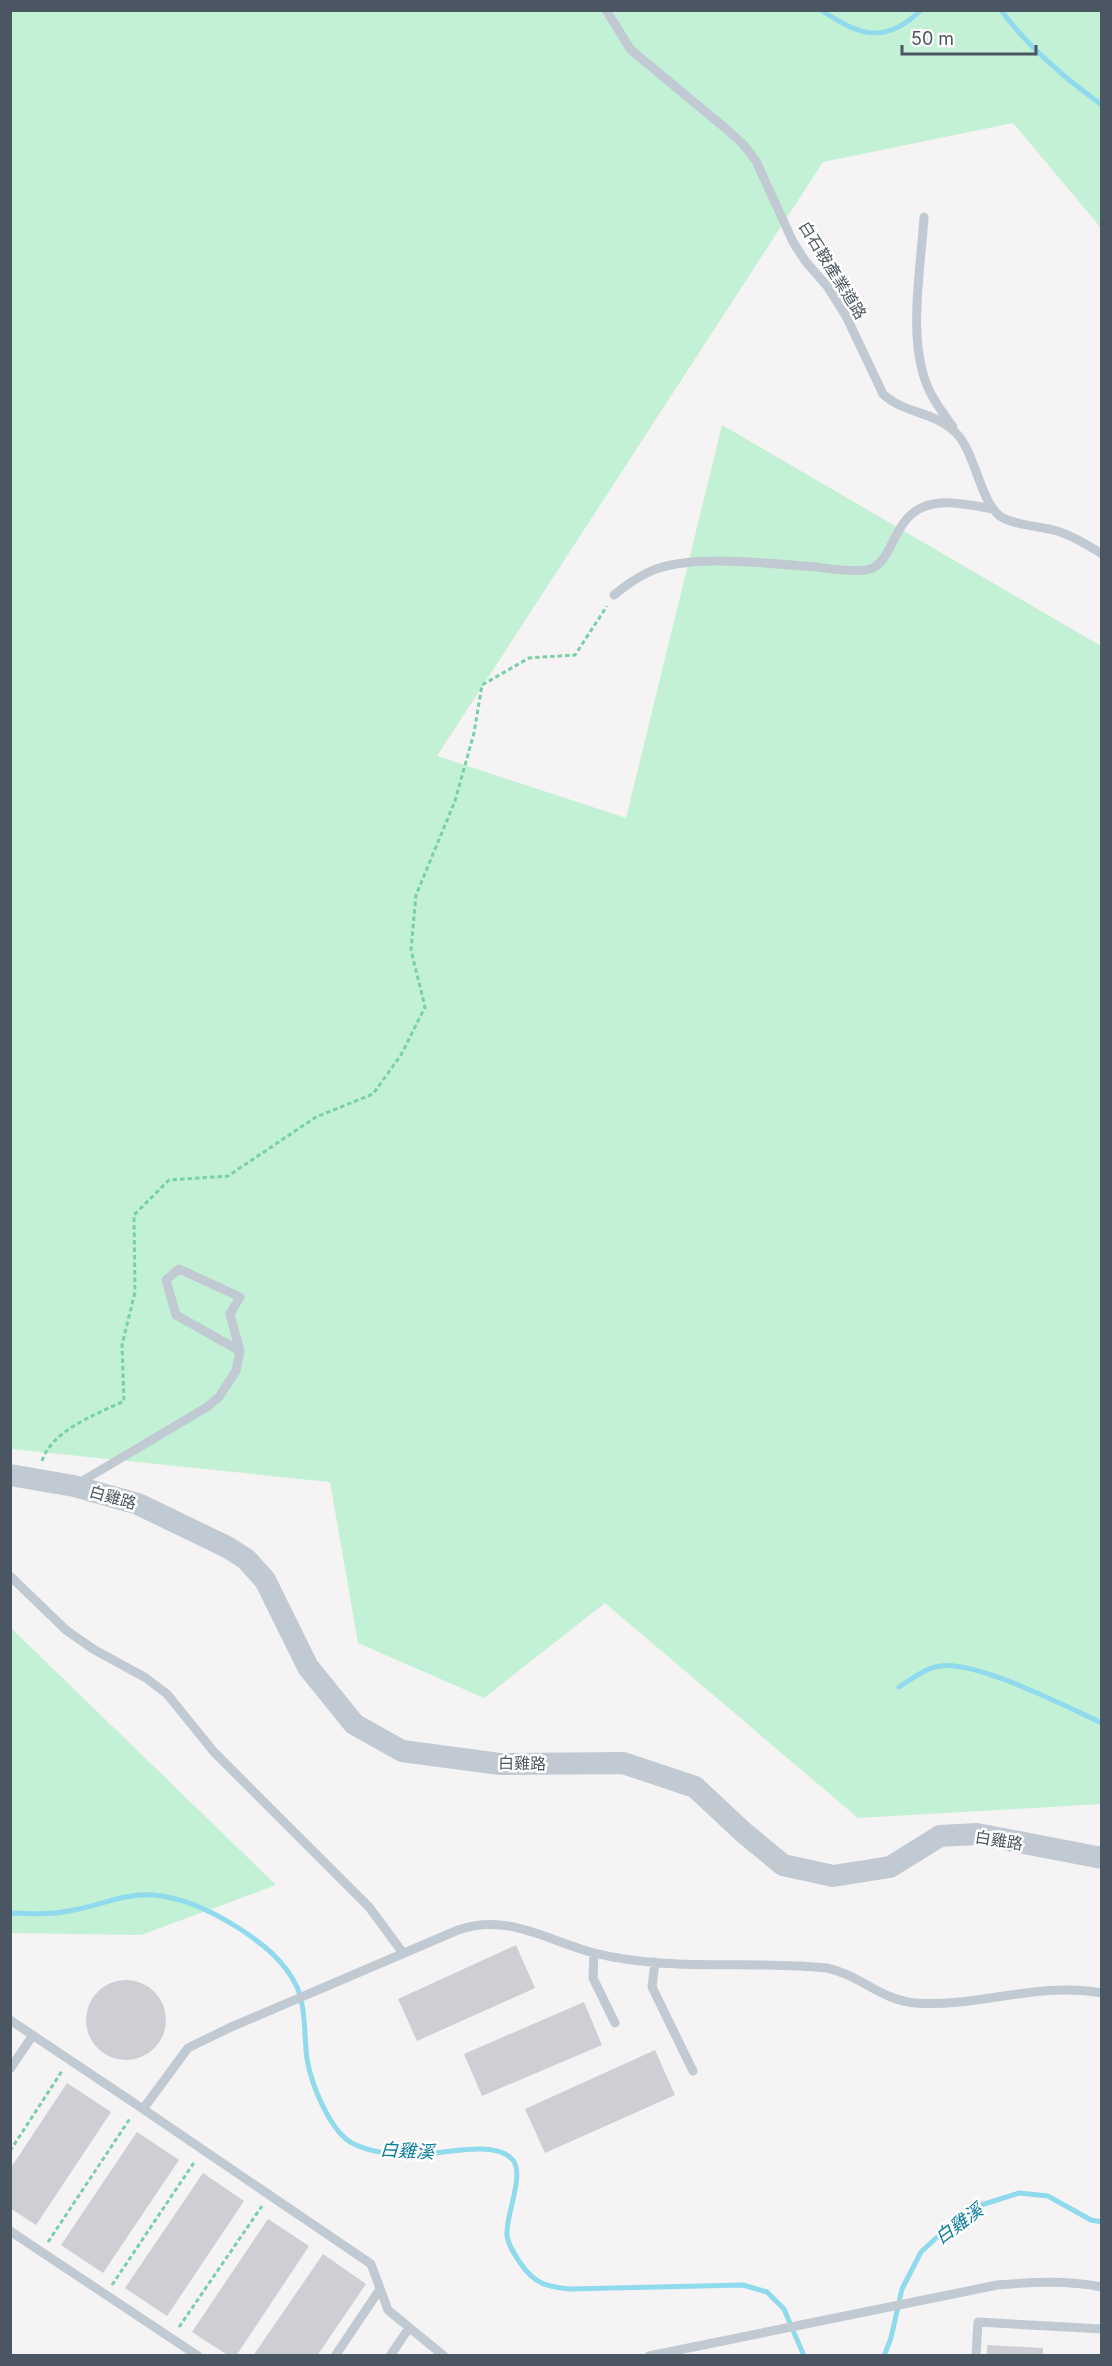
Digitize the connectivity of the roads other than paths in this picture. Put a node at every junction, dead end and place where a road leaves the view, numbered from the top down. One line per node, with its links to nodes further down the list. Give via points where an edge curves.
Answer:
1 (606, 10): 3 (lane, 白石鞍產業道路, via 631,50 750,153 793,242 846,316 883,394 893,403 929,415)
2 (924, 217): 3 (lane, via 917,322 920,362 930,391)
3 (956, 432): 4 (lane, 白石鞍產業道路)
4 (993, 509): 5 (lane, via 1003,518 1059,532); 6 (lane, via 960,503 921,508 906,518 875,568 690,562 650,571)
5 (1101, 554)
6 (615, 595)
7 (240, 1351): 7 (lane, via 230,1314 240,1297 179,1269 166,1280 176,1315); 9 (lane, via 229,1384 207,1407)
8 (10, 1475): 9 (street, 白雞路)
9 (74, 1486): 11 (street, 白雞路, via 138,1503 246,1559 265,1580 308,1667 354,1724 402,1751 500,1764 623,1763 695,1787 783,1865 833,1876 890,1867 940,1836 977,1834)
10 (10, 1576): 12 (lane, via 66,1629 167,1694 214,1752 369,1907)
11 (1101, 1858)
12 (403, 1953): 13 (lane, via 458,1930 503,1924); 21 (lane, via 188,2048)
13 (594, 1953): 14 (lane); 17 (lane, via 593,1978)
14 (655, 1962): 15 (lane, via 827,1968 844,1971 891,1998 915,2003 1060,1989); 20 (lane, via 652,1987)
15 (1101, 1993)
16 (10, 2020): 18 (lane)
17 (615, 2023)
18 (33, 2035): 19 (lane); 21 (lane)
19 (10, 2069)
20 (693, 2071)
21 (141, 2108): 24 (lane, via 371,2264)
22 (10, 2231): 27 (lane)
23 (1101, 2288): 31 (lane, via 1038,2282 997,2285)
24 (380, 2289): 25 (lane, via 388,2310); 28 (lane)
25 (409, 2328): 29 (lane); 30 (lane)
26 (1101, 2329): 32 (lane, via 978,2322)
27 (198, 2355)
28 (335, 2355)
29 (390, 2355)
30 (444, 2355)
31 (649, 2355)
32 (976, 2355)

